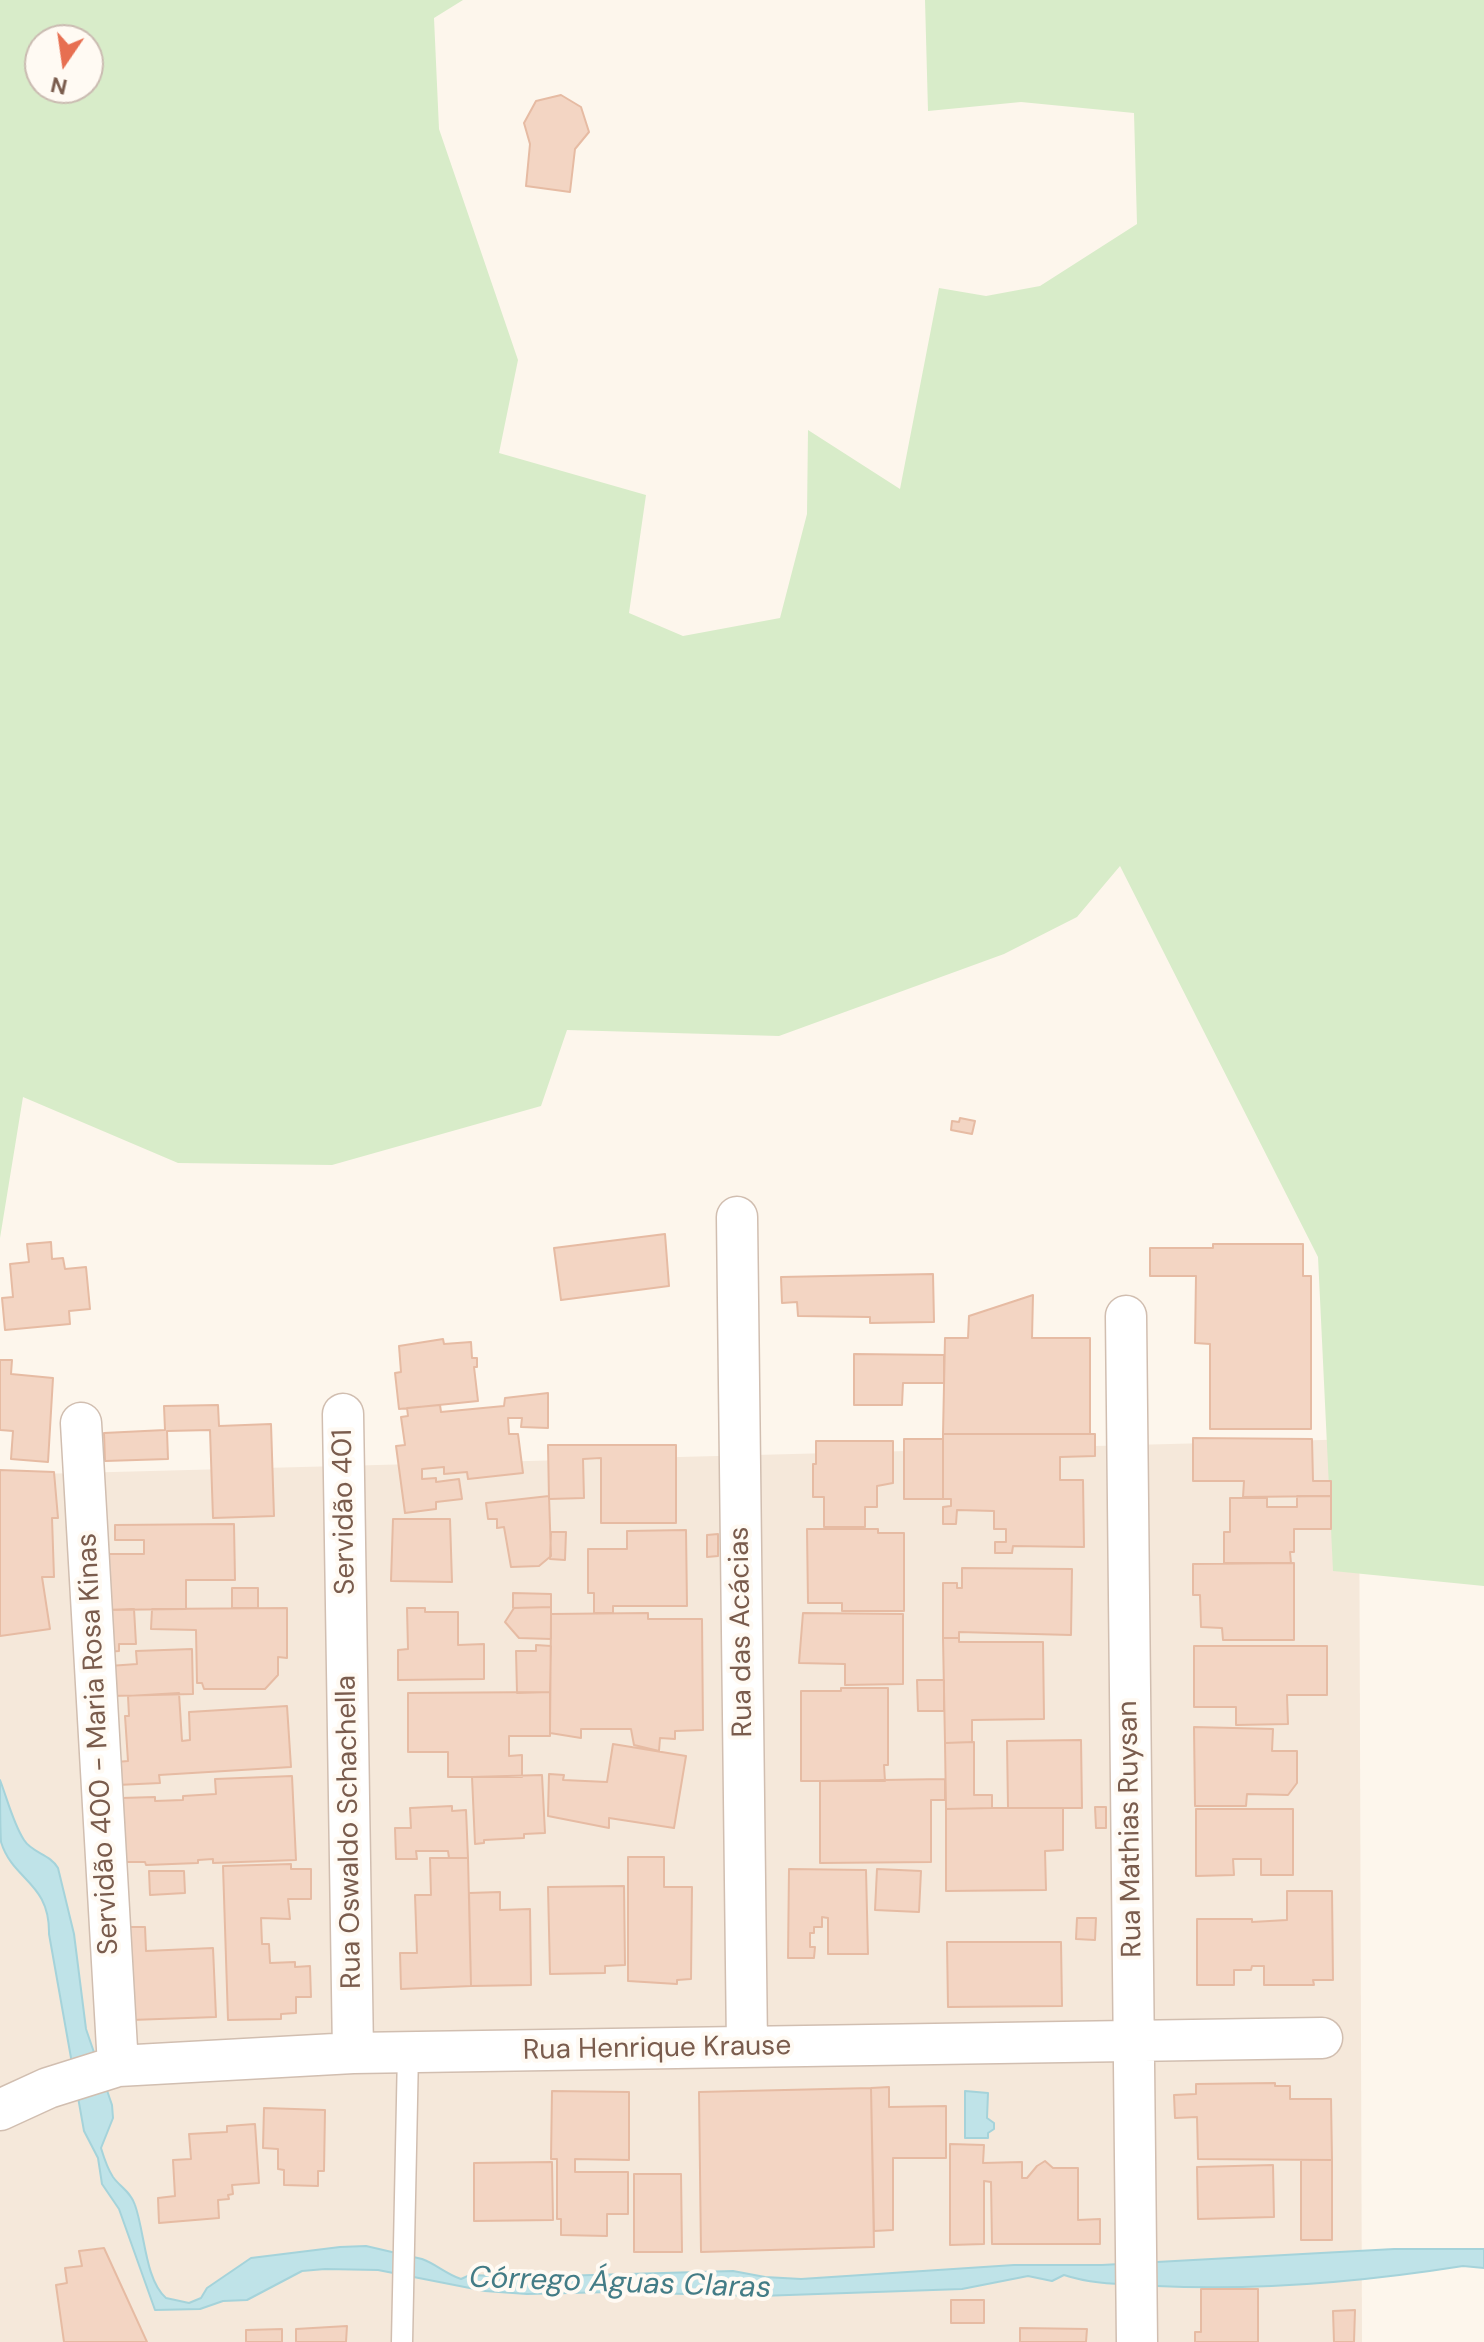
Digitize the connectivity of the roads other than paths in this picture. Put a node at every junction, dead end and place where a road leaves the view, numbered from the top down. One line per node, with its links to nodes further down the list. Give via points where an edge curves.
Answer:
1 (737, 1217): 8 (street, Rua das Acácias)
2 (1126, 1316): 7 (street, Rua Mathias Ruysan)
3 (343, 1414): 5 (street, Servidão 401)
4 (81, 1423): 11 (street, Servidão 400 - Maria Rosa Kinas)
5 (347, 1611): 10 (street, Rua Oswaldo Schachella)
6 (1322, 2038): 7 (street, Rua Henrique Krause)
7 (1133, 2041): 8 (street, Rua Henrique Krause); 14 (street, Rua Mathias Ruysan)
8 (747, 2047): 9 (street, Rua Henrique Krause)
9 (408, 2052): 10 (street, Rua Henrique Krause); 13 (lane)
10 (353, 2053): 11 (street, Rua Henrique Krause)
11 (118, 2066): 12 (street, Rua Henrique Krause)
12 (0, 2110)
13 (402, 2342)
14 (1137, 2342)

